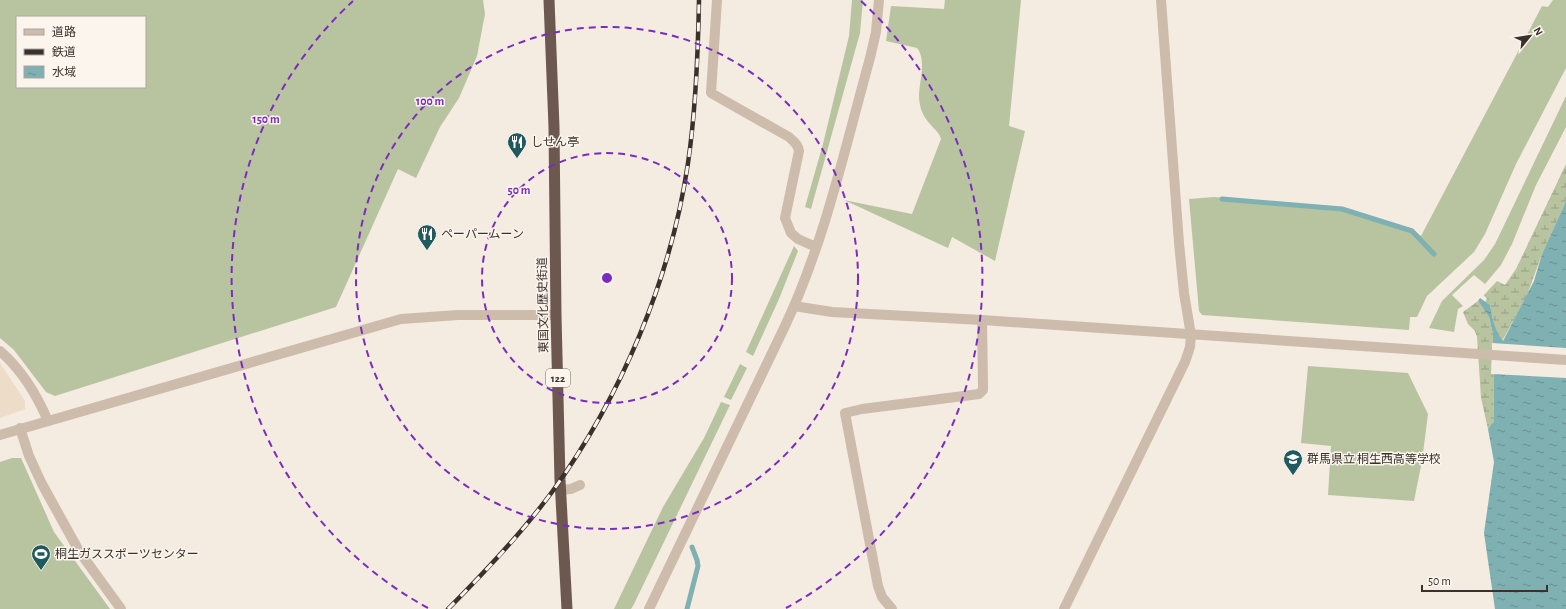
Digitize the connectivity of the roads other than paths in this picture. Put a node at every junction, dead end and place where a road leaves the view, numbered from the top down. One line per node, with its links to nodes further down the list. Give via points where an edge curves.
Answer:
1 (549, 0): 7 (highway, 東国文化歴史街道 / 122, via 554,127)
2 (717, 0): 5 (street, via 712,93 789,137 798,146 785,218 791,233 798,239)
3 (879, 0): 5 (street, via 870,58)
4 (1160, 0): 9 (street, via 1179,243)
5 (816, 246): 6 (street)
6 (794, 306): 8 (street, via 832,312); 19 (street)
7 (556, 315): 12 (street, via 458,315 401,319); 16 (highway, 東国文化歴史街道 / 122)
8 (982, 320): 9 (street); 20 (street, via 983,385 979,394 845,413 878,586 882,597)
9 (1191, 335): 11 (street); 21 (street, via 1186,362)
10 (0, 352): 12 (street, via 8,358 30,386 41,403)
11 (1566, 360)
12 (48, 421): 13 (street)
13 (20, 428): 14 (street); 17 (street, via 42,484 78,551)
14 (0, 435)
15 (580, 485): 16 (street)
16 (560, 490): 18 (highway, 東国文化歴史街道 / 122)
17 (121, 609)
18 (568, 609)
19 (649, 609)
20 (892, 609)
21 (1064, 609)

